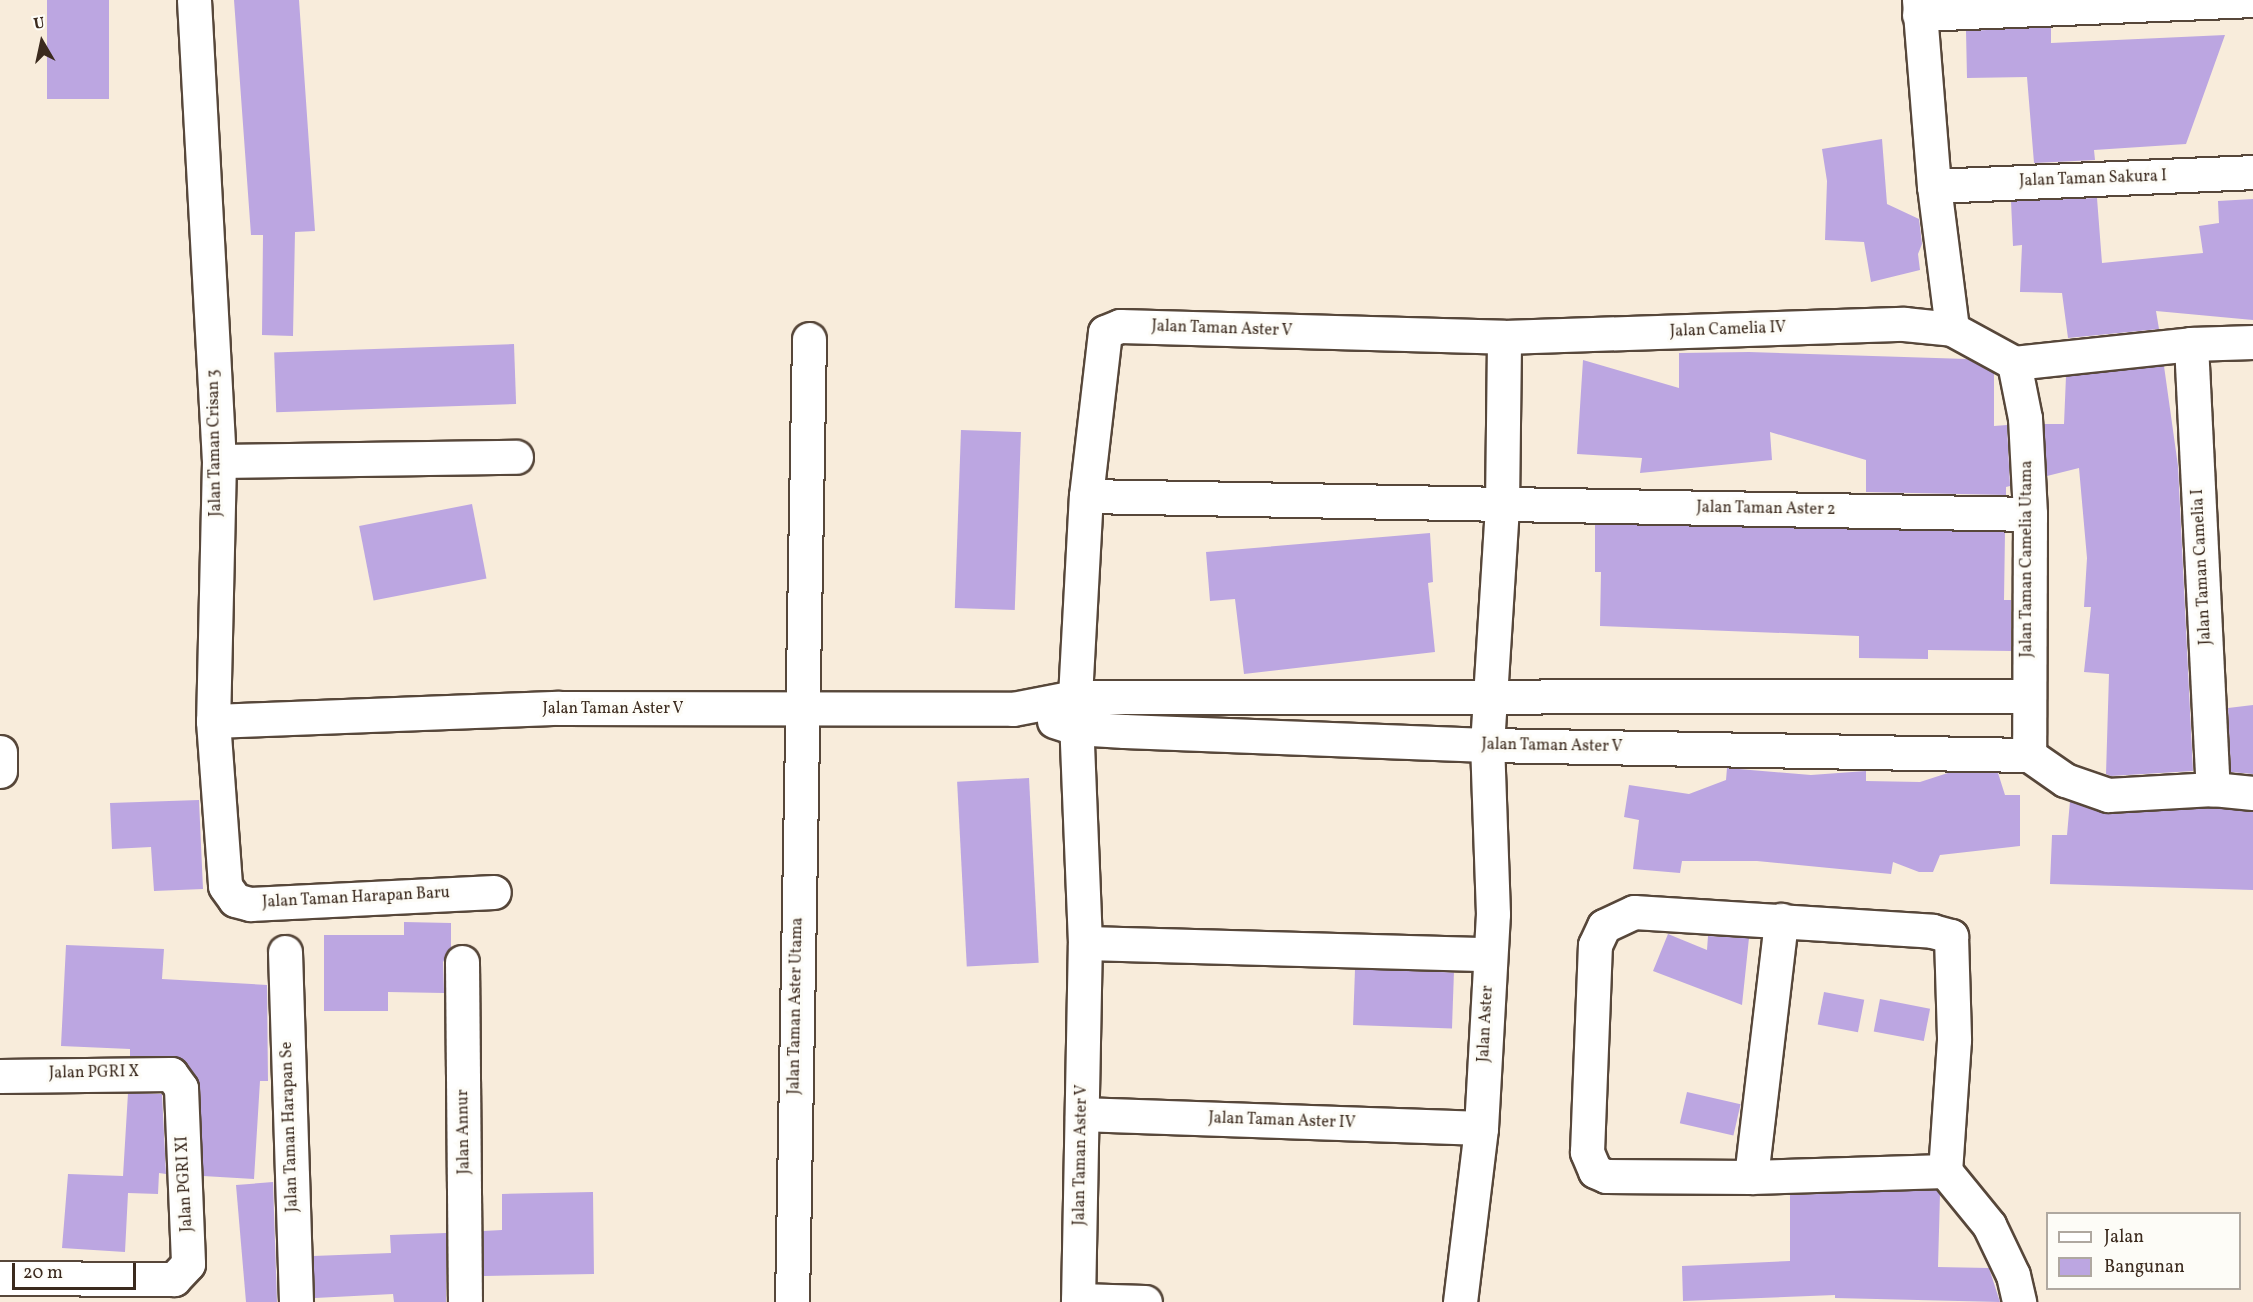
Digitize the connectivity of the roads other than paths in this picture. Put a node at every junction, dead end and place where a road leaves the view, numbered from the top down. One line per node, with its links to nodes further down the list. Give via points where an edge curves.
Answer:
1 (194, 0): 13 (street, Jalan Taman Crisan 3)
2 (2253, 0): 3 (street)
3 (1919, 7): 5 (street)
4 (2253, 172): 5 (street, Jalan Taman Sakura I)
5 (1934, 186): 6 (street)
6 (1952, 329): 7 (street, Jalan Camelia IV, via 1904,324); 11 (street, Jalan Camelia IV)
7 (1504, 336): 14 (street, Jalan Taman Aster V, via 1120,326 1105,332 1101,350); 15 (street)
8 (809, 339): 19 (street, Jalan Taman Aster Utama)
9 (2253, 342): 10 (street)
10 (2191, 344): 11 (street); 26 (street, Jalan Taman Camelia I)
11 (2014, 363): 16 (street, Jalan Taman Camelia Utama, via 2025,418)
12 (516, 457): 13 (street)
13 (219, 461): 21 (street, Jalan Taman Crisan 3)
14 (1086, 496): 15 (street); 20 (street, Jalan Taman Aster V)
15 (1502, 506): 16 (street, Jalan Taman Aster 2); 18 (street)
16 (2030, 514): 17 (street, Jalan Taman Camelia Utama)
17 (2027, 696): 18 (street, Jalan Taman Aster V); 24 (street, Jalan Taman Camelia Utama)
18 (1492, 698): 20 (street, Jalan Taman Aster V); 22 (street, Jalan Aster)
19 (800, 710): 20 (street, Jalan Taman Aster V); 21 (street, Jalan Taman Aster V, via 560,708); 45 (street, Jalan Taman Aster Utama)
20 (1075, 712): 22 (street, Jalan Taman Aster V); 31 (street, Jalan Taman Aster V)
21 (213, 721): 28 (street, Jalan Taman Crisan 3)
22 (1487, 746): 24 (street, Jalan Taman Aster V); 33 (street, Jalan Aster, via 1493,914)
23 (0, 752): 25 (street)
24 (2029, 755): 26 (street, via 2065,780 2108,795)
25 (0, 771)
26 (2212, 789): 27 (street)
27 (2253, 793)
28 (225, 886): 29 (street, Jalan Taman Harapan Baru, via 235,900 250,904)
29 (494, 892)
30 (1781, 920): 39 (street, via 1932,931 1951,936 1954,1040); 40 (street); 40 (street, via 1634,912 1618,916 1604,926 1595,945 1587,1152 1594,1171 1606,1176)
31 (1085, 943): 33 (street); 37 (street, Jalan Taman Aster V)
32 (285, 952): 43 (street, Jalan Taman Harapan Se)
33 (1490, 954): 38 (street, Jalan Aster)
34 (462, 962): 44 (street, Jalan Annur)
35 (0, 1076): 36 (street, Jalan PGRI X, via 158,1072 171,1074)
36 (180, 1088): 41 (street, Jalan PGRI XI, via 188,1264 182,1275 162,1280)
37 (1082, 1114): 38 (street, Jalan Taman Aster IV); 42 (street, Jalan Taman Aster V)
38 (1481, 1128): 47 (street, Jalan Aster)
39 (1945, 1171): 40 (street); 48 (street, via 1989,1225 2013,1275)
40 (1751, 1177)
41 (0, 1278)
42 (1078, 1301): 46 (street, Jalan Taman Aster V)
43 (296, 1302)
44 (465, 1302)
45 (792, 1302)
46 (1145, 1302)
47 (1460, 1302)
48 (2019, 1302)

